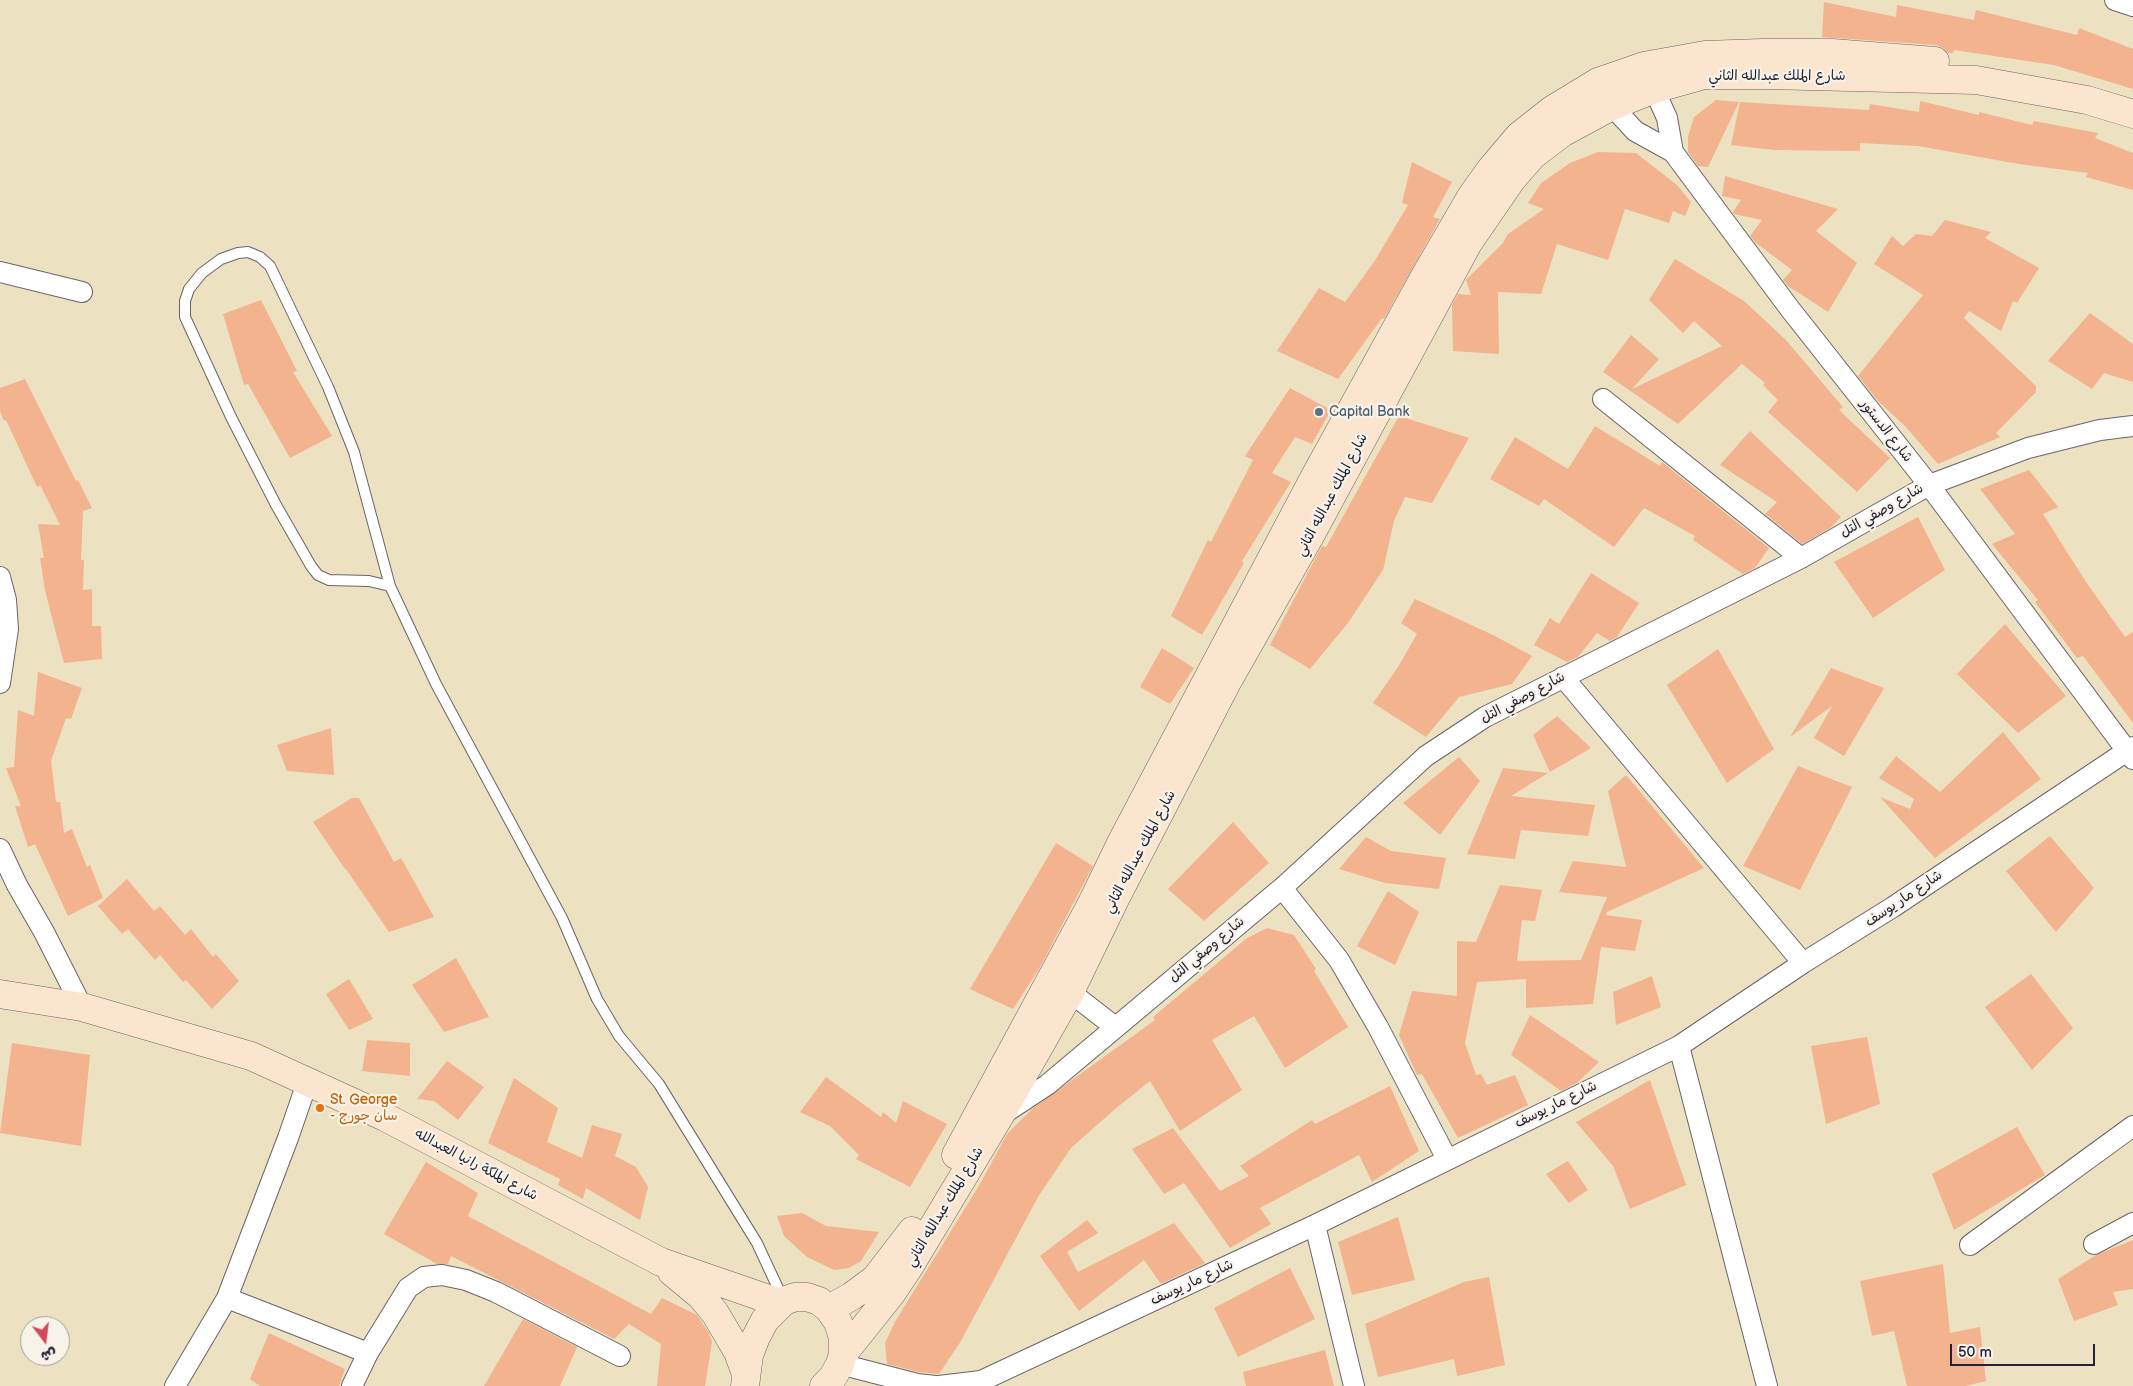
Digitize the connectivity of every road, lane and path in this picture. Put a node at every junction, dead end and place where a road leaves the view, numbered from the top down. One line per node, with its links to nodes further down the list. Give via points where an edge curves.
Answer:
1 (2115, 0): 2 (street)
2 (2133, 6)
3 (1649, 78): 4 (main road, شارع الملك عبدالله الثاني); 5 (main road, شارع الملك عبدالله الثاني, via 1705,56 1832,53 1976,64 2042,73 2086,81); 6 (main road, شارع الملك عبدالله الثاني); 7 (main road, شارع الملك عبدالله الثاني, via 1776,75 1976,80 2087,100); 8 (street, شارع الدستور, via 1667,118)
4 (1598, 82): 6 (street, شارع الدستور); 39 (main road, شارع الملك عبدالله الثاني, via 1552,110 1520,136 1491,169 1472,198 1425,276 1313,480 1081,924 922,1216 875,1279)
5 (2133, 98)
6 (1612, 106): 8 (street, شارع الدستور, via 1635,132); 23 (main road, شارع الملك عبدالله الثاني, via 1562,133 1533,155 1512,179 1468,243 1227,682)
7 (2133, 114)
8 (1673, 152): 13 (street, شارع الدستور, via 1790,310)
9 (0, 272): 10 (street)
10 (82, 292)
11 (1603, 399): 14 (street)
12 (2133, 426): 13 (street, شارع وصفي التل, via 2100,430 2028,448)
13 (1929, 485): 14 (street, شارع وصفي التل); 19 (street, شارع الدستور)
14 (1801, 558): 17 (street, شارع وصفي التل)
15 (0, 578): 18 (street, via 6,600 8,629)
16 (390, 586): 16 (lane, via 354,452 328,387 270,266 248,252 221,259 202,273 190,288 184,301 185,317 235,426 276,505 318,575 329,580 369,581); 38 (lane, via 436,684 562,918 597,999 619,1036 638,1056 664,1093 756,1243)
17 (1563, 677): 21 (street, شارع وصفي التل, via 1485,717 1426,756); 22 (street)
18 (0, 683)
19 (2131, 753): 22 (street, شارع مار يوسف)
20 (0, 849): 25 (street)
21 (1282, 888): 26 (street, شارع وصفي التل); 31 (street, via 1339,960)
22 (1803, 963): 27 (street, شارع مار يوسف)
23 (1070, 992): 26 (street); 29 (main road, شارع الملك عبدالله الثاني)
24 (0, 994): 25 (main road, شارع الملكة رانيا العبدالله)
25 (82, 1007): 28 (main road, شارع الملكة رانيا العبدالله, via 251,1056)
26 (1115, 1027): 29 (street, شارع وصفي التل, via 1047,1086)
27 (1679, 1046): 31 (street, شارع مار يوسف); 49 (street)
28 (307, 1083): 36 (main road, شارع الملكة رانيا العبدالله, via 385,1117); 37 (street)
29 (999, 1117): 42 (main road, شارع الملك عبدالله الثاني, via 909,1267)
30 (2133, 1126): 35 (street)
31 (1447, 1159): 33 (street, شارع مار يوسف)
32 (2133, 1224): 34 (street)
33 (1315, 1225): 47 (street, شارع مار يوسف, via 981,1381); 48 (street)
34 (2094, 1244)
35 (1970, 1245)
36 (661, 1262): 38 (main road, شارع الملكة رانيا العبدالله); 43 (main road, شارع الملكة رانيا العبدالله, via 715,1313 735,1346)
37 (227, 1298): 40 (street); 44 (street)
38 (782, 1302): 39 (main road, via 807,1297); 43 (main road, via 765,1320 756,1337)
39 (829, 1309): 42 (main road, via 843,1338)
40 (368, 1353): 41 (street, via 408,1288 424,1277 442,1275 496,1292); 45 (street)
41 (620, 1356)
42 (841, 1359): 46 (main road, شارع الملك عبدالله الثاني, via 833,1377); 47 (street, شارع مار يوسف, via 917,1384)
43 (745, 1380)
44 (175, 1386)
45 (352, 1386)
46 (824, 1386)
47 (937, 1386)
48 (1354, 1386)
49 (1767, 1386)

